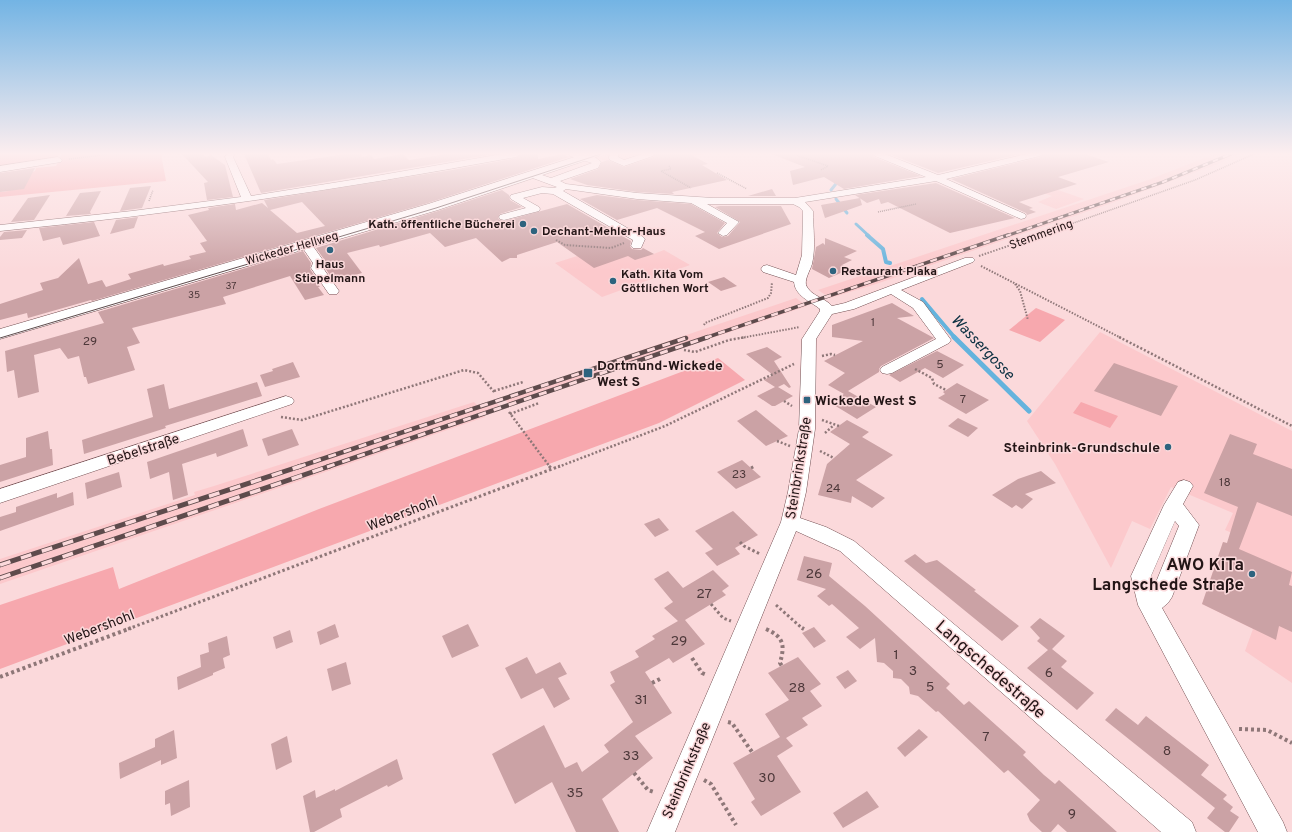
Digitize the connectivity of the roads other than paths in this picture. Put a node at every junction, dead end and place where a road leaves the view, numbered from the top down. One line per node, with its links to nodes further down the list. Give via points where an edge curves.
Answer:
1 (244, 193): 10 (street)
2 (286, 193): 10 (street)
3 (476, 193): 17 (main road, Wickeder Hellweg)
4 (531, 193): 13 (street, via 515,197 534,209)
5 (563, 193): 16 (street)
6 (614, 193): 9 (street, via 637,196)
7 (844, 193): 11 (street)
8 (970, 193): 12 (street)
9 (695, 195): 11 (street); 15 (street, via 696,203 734,222)
10 (247, 199): 14 (street)
11 (795, 201): 20 (street, via 808,211 806,267)
12 (1021, 216)
13 (504, 217)
14 (0, 228)
15 (723, 233)
16 (638, 243)
17 (306, 244): 21 (street, via 319,263 317,268); 25 (main road, Wickeder Hellweg)
18 (969, 260): 22 (street)
19 (767, 268): 20 (street)
20 (799, 280): 24 (street, via 803,291)
21 (333, 291)
22 (890, 291): 23 (street); 24 (street); 26 (street, via 918,305 944,340)
23 (912, 308)
24 (828, 311): 30 (street, Steinbrinkstraße, via 809,339 813,358 807,429)
25 (0, 334)
26 (887, 370)
27 (286, 401): 29 (street, Bebelstraße)
28 (1179, 495): 33 (street, via 1141,576 1149,605)
29 (0, 496)
30 (790, 522): 31 (street, Steinbrinkstraße); 32 (street, Langschedestraße, via 818,531 847,546)
31 (660, 832)
32 (1182, 832)
33 (1273, 832)

